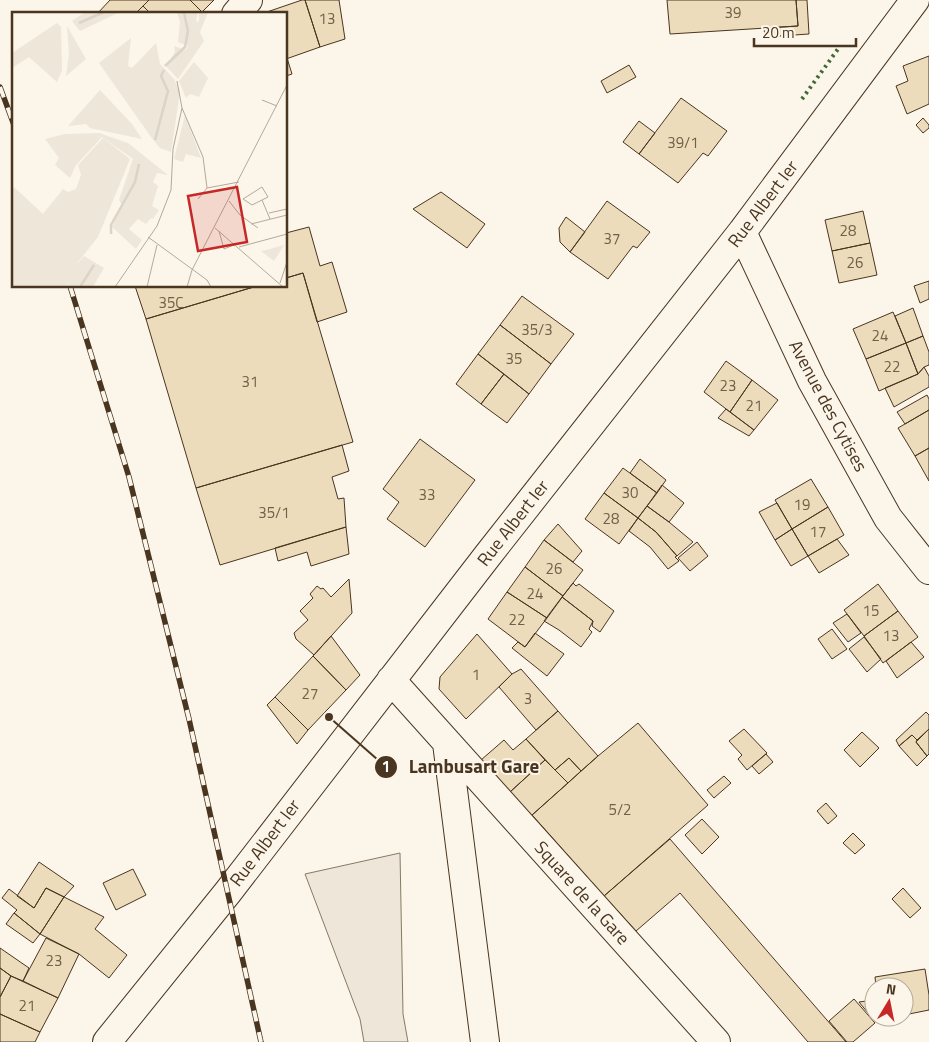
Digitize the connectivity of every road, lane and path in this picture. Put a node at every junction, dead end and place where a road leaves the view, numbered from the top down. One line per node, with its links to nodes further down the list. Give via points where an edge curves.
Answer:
1 (248, 0): 3 (street)
2 (915, 0): 4 (street, Rue Albert Ier)
3 (238, 12)
4 (742, 232): 5 (street, Avenue des Cytises, via 812,381 888,518); 6 (street, Rue Albert Ier)
5 (929, 570)
6 (391, 680): 7 (street, Square de la Gare); 8 (street, Rue Albert Ier, via 228,892)
7 (447, 743): 9 (street); 10 (street, Square de la Gare)
8 (107, 1042)
9 (485, 1042)
10 (716, 1042)

